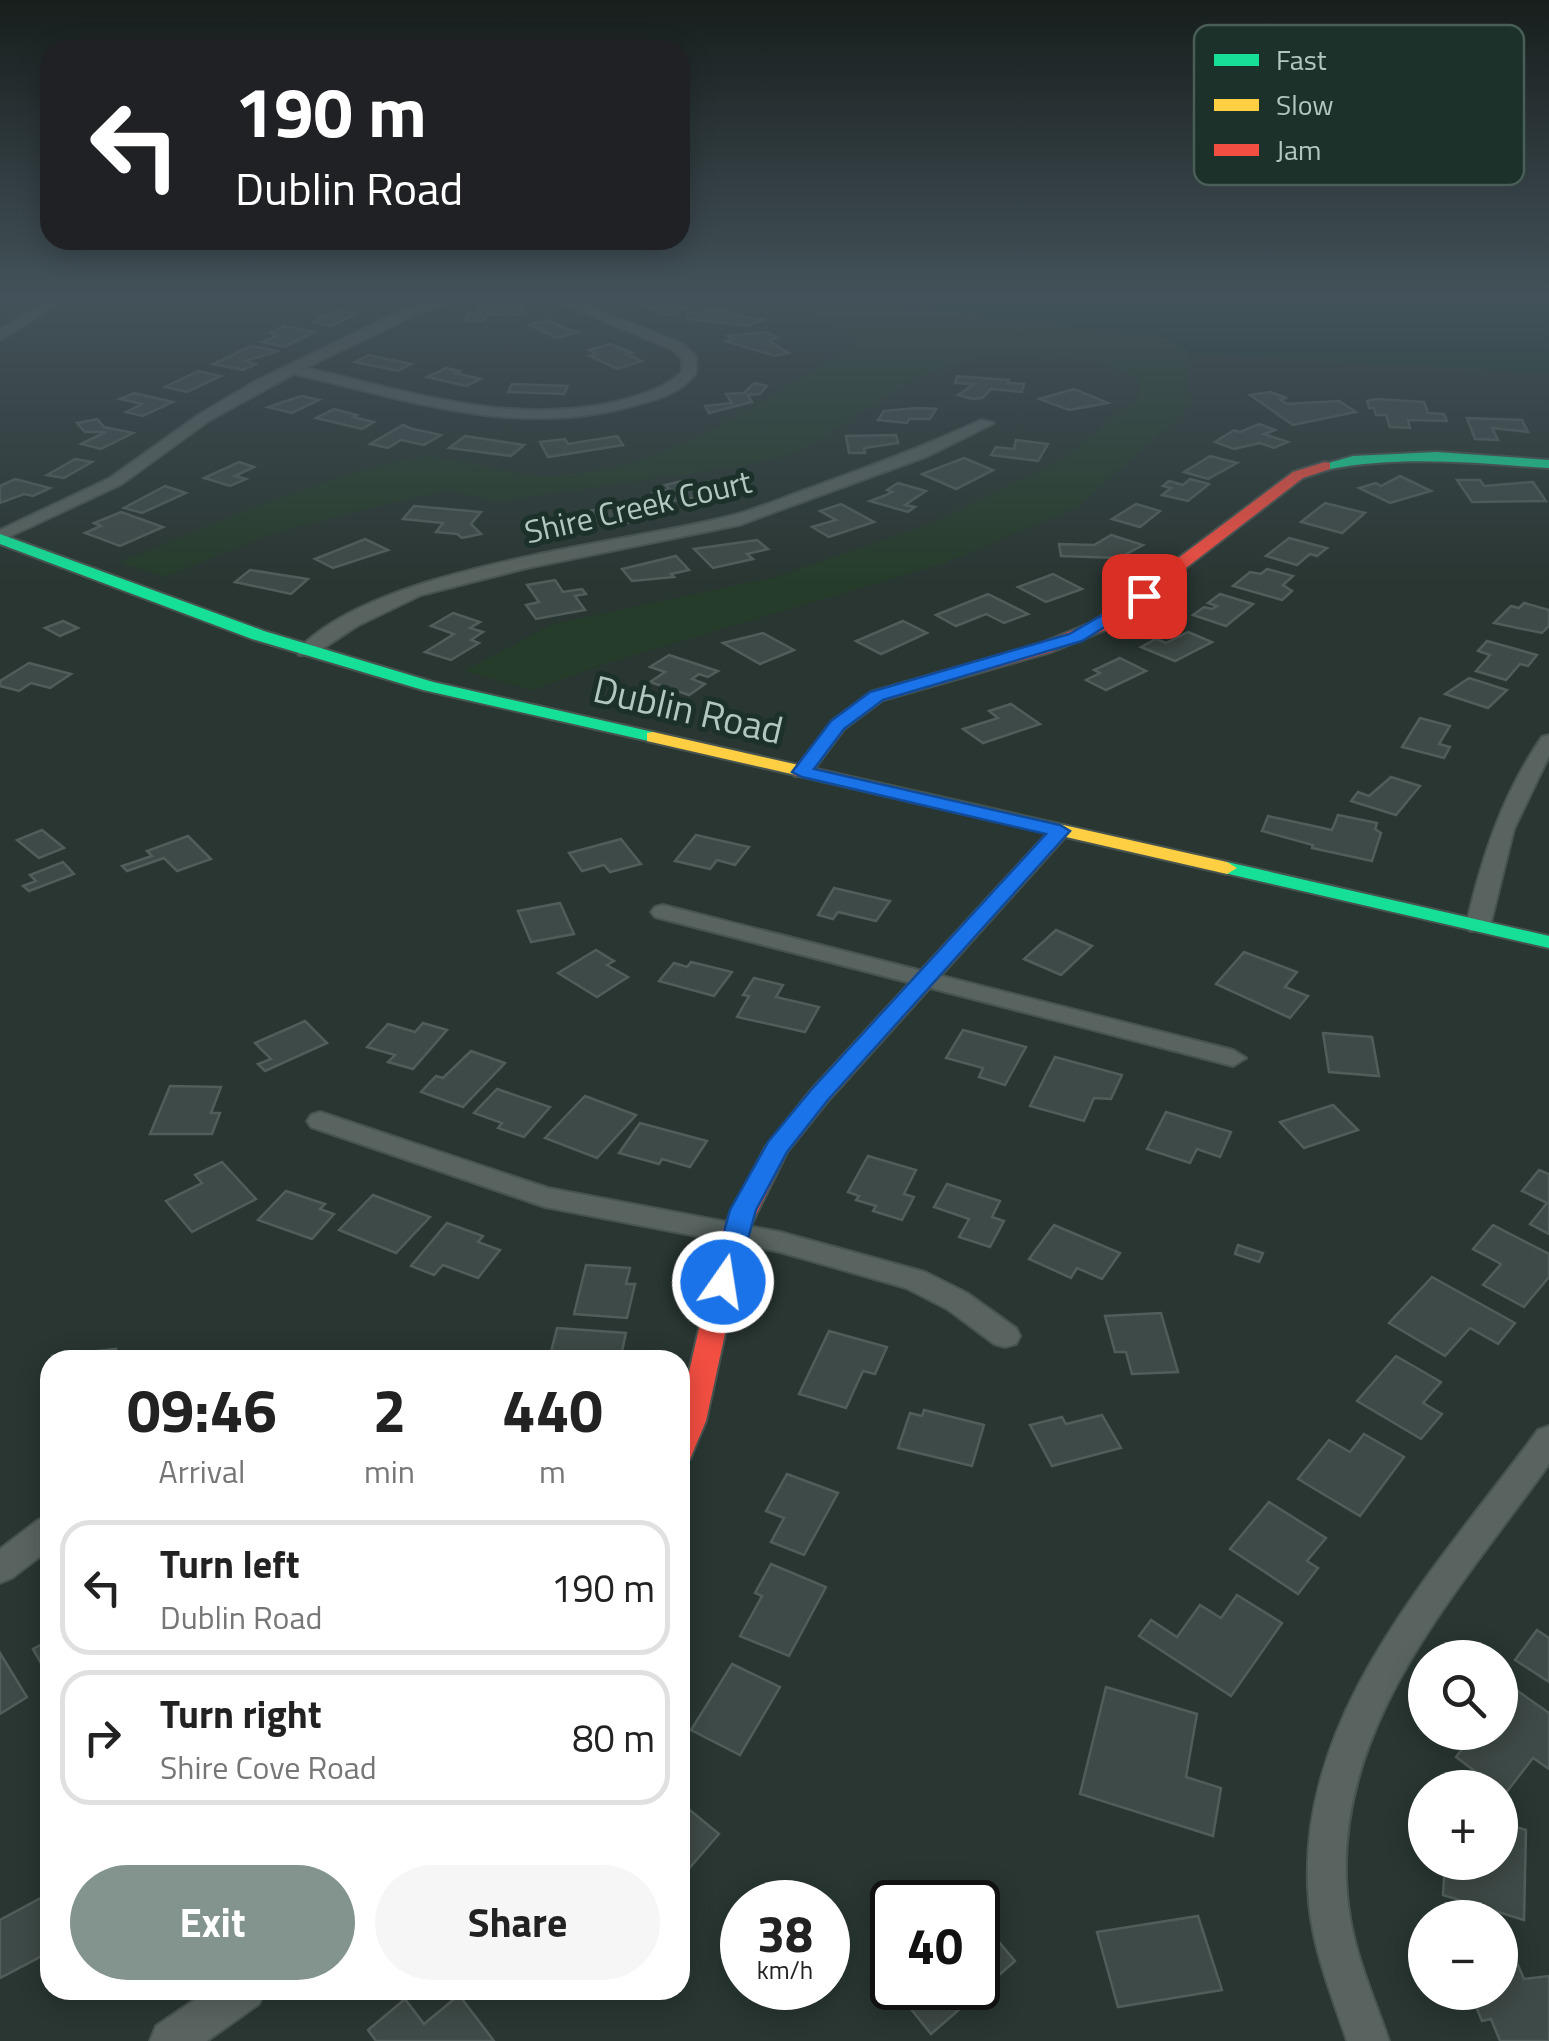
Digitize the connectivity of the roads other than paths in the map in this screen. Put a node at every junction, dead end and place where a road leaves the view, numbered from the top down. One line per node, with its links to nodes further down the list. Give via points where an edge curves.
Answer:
1 (251, 391): 6 (street, via 116,482)
2 (403, 391): 3 (street, via 526,416 581,414)
3 (658, 391)
4 (986, 423): 7 (street, Shire Creek Court, via 734,521 415,591)
5 (1549, 464): 9 (street, via 1391,456 1298,475 1099,626 876,696 838,725)
6 (0, 538): 7 (street, Dublin Road)
7 (306, 651): 9 (street, Dublin Road, via 428,686)
8 (1549, 740): 12 (street, via 1514,794)
9 (802, 772): 10 (street, Dublin Road)
10 (1060, 831): 12 (street, Dublin Road); 14 (street)
11 (662, 912): 14 (street)
12 (1478, 926): 13 (street, Dublin Road)
13 (1549, 942)
14 (926, 982): 15 (street); 17 (street, via 777,1148)
15 (1233, 1058)
16 (320, 1122): 17 (street, via 545,1196)
17 (734, 1233): 18 (street, via 915,1280); 19 (street)
18 (1005, 1336)
19 (690, 1426)
20 (1549, 1439): 25 (street, via 1384,1669 1349,1745 1328,1845 1328,1900)
21 (40, 1538): 22 (street)
22 (0, 1568)
23 (230, 2000): 24 (street)
24 (171, 2041)
25 (1368, 2041)

